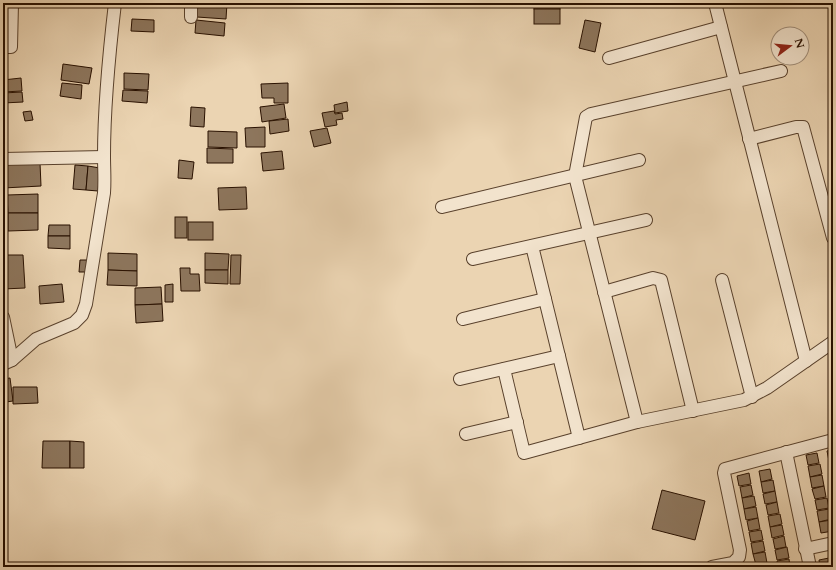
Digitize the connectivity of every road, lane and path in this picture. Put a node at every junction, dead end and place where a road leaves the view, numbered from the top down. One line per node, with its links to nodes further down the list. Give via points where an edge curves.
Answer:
1 (12, 3): 7 (street, via 11,47)
2 (115, 3): 12 (street, via 109,53)
3 (191, 3): 5 (street)
4 (715, 3): 6 (street)
5 (192, 17)
6 (721, 27): 8 (street); 10 (street)
7 (3, 47)
8 (609, 58)
9 (781, 71): 10 (street)
10 (735, 82): 11 (street); 15 (street, via 588,116 585,120)
11 (749, 139): 16 (street, via 803,127); 30 (street)
12 (104, 158): 13 (street); 31 (street, via 104,193 82,315 74,323 36,339)
13 (3, 159)
14 (639, 160): 15 (street)
15 (575, 176): 17 (street); 19 (street)
16 (828, 196): 20 (street)
17 (442, 207)
18 (646, 220): 19 (street)
19 (590, 233): 21 (street); 24 (street)
20 (833, 238)
21 (532, 246): 22 (street); 25 (street)
22 (473, 259)
23 (722, 280): 34 (street)
24 (604, 292): 35 (street, via 653,278 663,284); 37 (street)
25 (545, 299): 27 (street); 29 (street)
26 (3, 317): 31 (street)
27 (463, 319)
28 (833, 342): 30 (street)
29 (559, 356): 32 (street); 39 (street)
30 (806, 361): 34 (street)
31 (8, 362)
32 (504, 369): 33 (street); 36 (street)
33 (460, 378)
34 (752, 397): 35 (street)
35 (693, 411): 37 (street)
36 (517, 422): 38 (street); 39 (street, via 524,453)
37 (636, 422): 39 (street)
38 (466, 434)
39 (579, 438)
40 (833, 440): 41 (street)
41 (786, 452): 43 (street); 44 (street, via 725,469 740,550 739,558 733,563)
42 (833, 543): 43 (street)
43 (805, 549): 45 (street)
44 (712, 567)
45 (810, 567)

